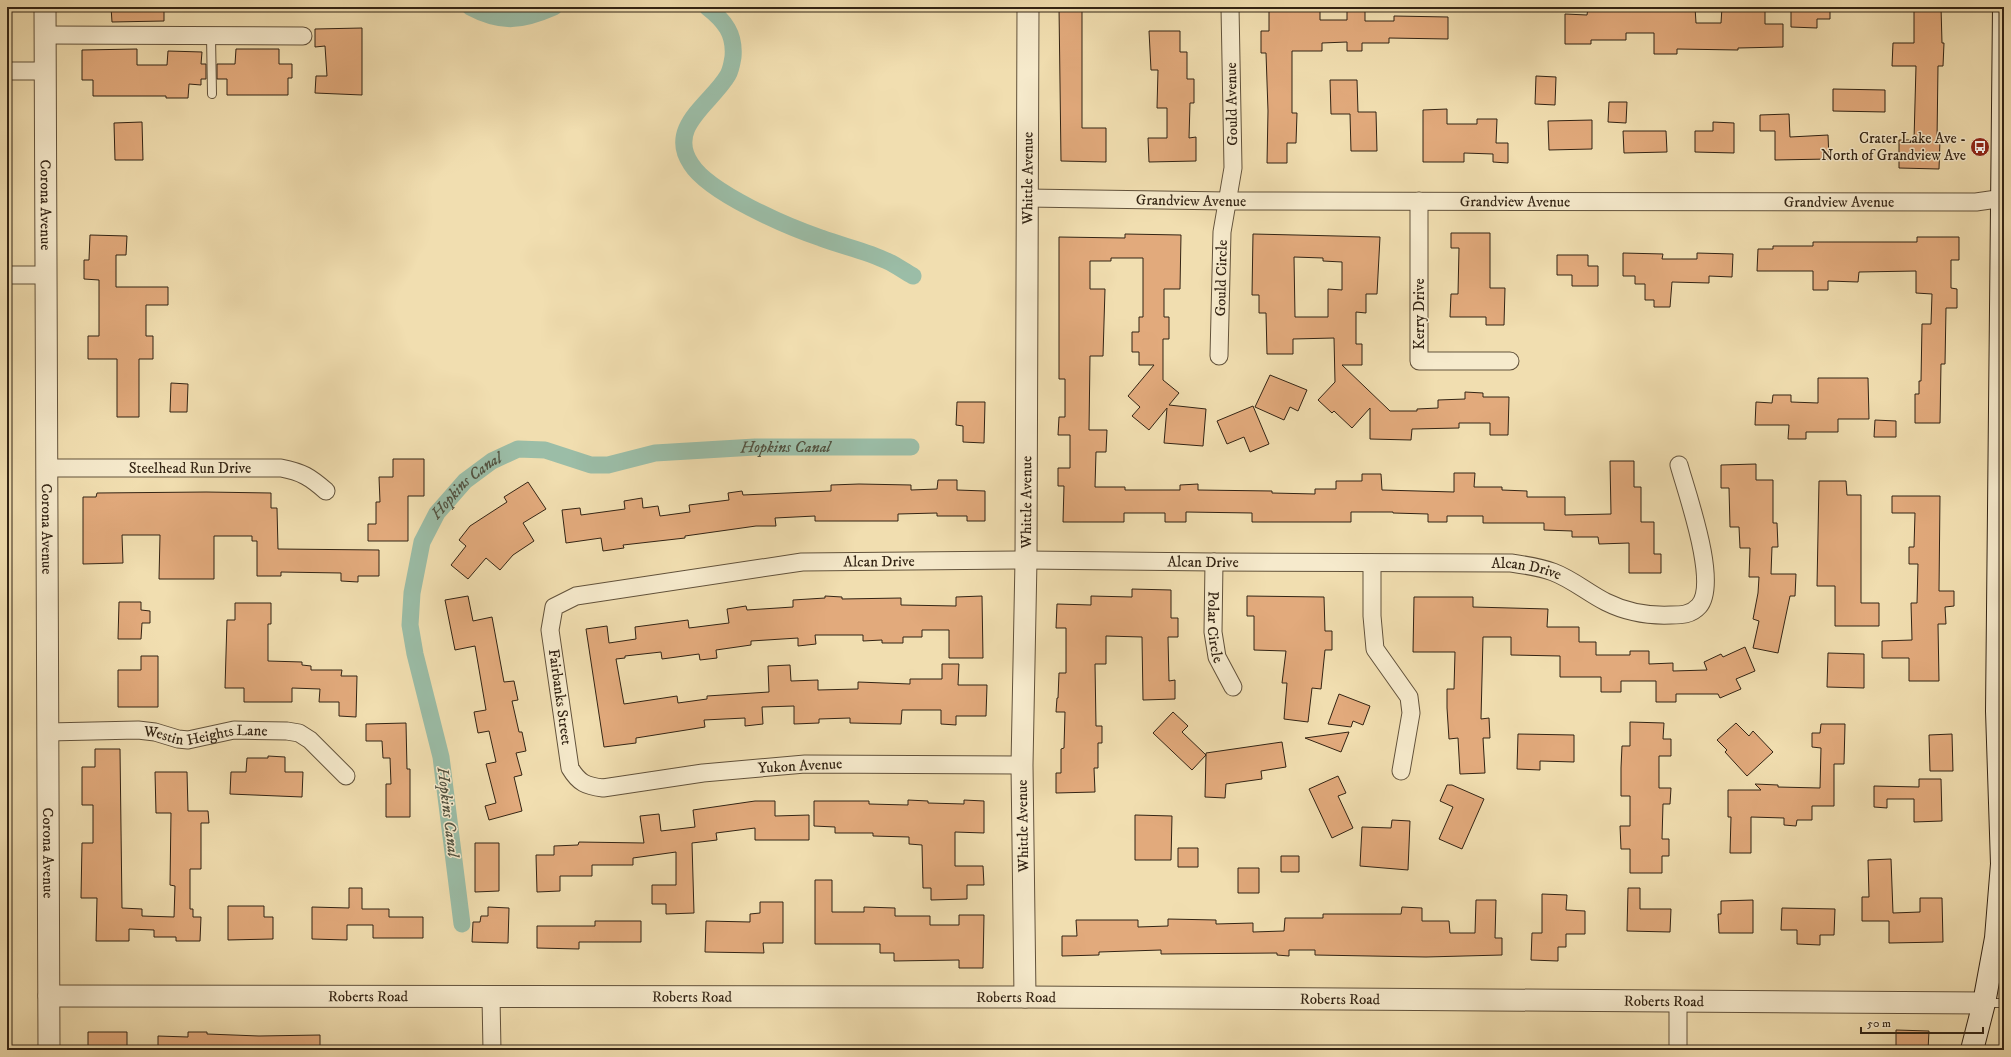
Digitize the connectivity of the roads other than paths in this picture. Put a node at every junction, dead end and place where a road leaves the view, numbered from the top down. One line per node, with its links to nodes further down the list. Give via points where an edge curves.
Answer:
1 (45, 7): 5 (street, Corona Avenue)
2 (1028, 7): 11 (street, Whittle Avenue)
3 (1230, 7): 13 (street, Gould Avenue, via 1233,168)
4 (2004, 7): 12 (main road)
5 (45, 35): 6 (street); 9 (street, Corona Avenue)
6 (212, 36): 7 (street); 10 (lane)
7 (303, 36)
8 (7, 71): 9 (street)
9 (46, 71): 16 (street, Corona Avenue)
10 (212, 94)
11 (1027, 198): 13 (street, Grandview Avenue); 25 (street, Whittle Avenue)
12 (2003, 198): 14 (street, Grandview Avenue, via 1976,202); 17 (main road)
13 (1226, 201): 14 (street, Grandview Avenue); 18 (street, Gould Circle, via 1222,232)
14 (1419, 201): 19 (street, Kerry Drive, via 1419,361)
15 (7, 275): 16 (street)
16 (46, 275): 22 (street, Corona Avenue)
17 (2002, 321): 20 (main road)
18 (1219, 356)
19 (1510, 360)
20 (2002, 451): 24 (main road)
21 (1679, 465): 27 (street, Alcan Drive, via 1700,540 1706,577 1704,597 1692,612 1682,615 1646,615 1627,610 1606,602 1554,572 1511,562)
22 (47, 468): 23 (street, Steelhead Run Drive, via 281,468 298,471); 30 (street, Corona Avenue)
23 (326, 491)
24 (2001, 510): 39 (main road, via 1997,730 2002,864)
25 (1026, 560): 26 (street, Alcan Drive); 28 (street, Alcan Drive, via 802,562 576,596); 31 (street, Whittle Avenue)
26 (1214, 562): 27 (street, Alcan Drive); 29 (street, Polar Circle, via 1216,651)
27 (1372, 562): 32 (street, via 1375,649 1409,697 1411,713)
28 (554, 607): 34 (street, Fairbanks Street, via 550,630 570,768)
29 (1233, 687)
30 (48, 732): 33 (street, Westin Heights Lane, via 138,730 188,740 234,730 287,731 299,733 310,740); 35 (street, Corona Avenue)
31 (1022, 764): 34 (street, Yukon Avenue, via 805,764 703,773 603,788); 37 (street, Whittle Avenue)
32 (1401, 771)
33 (346, 776)
34 (581, 783)
35 (49, 996): 36 (street, Roberts Road); 40 (street, Corona Avenue)
36 (491, 997): 37 (street, Roberts Road); 41 (street)
37 (1025, 997): 38 (street, Roberts Road)
38 (1678, 1000): 39 (street, Roberts Road); 42 (street)
39 (1994, 1003): 43 (main road)
40 (49, 1050)
41 (492, 1050)
42 (1678, 1050)
43 (1972, 1050)

